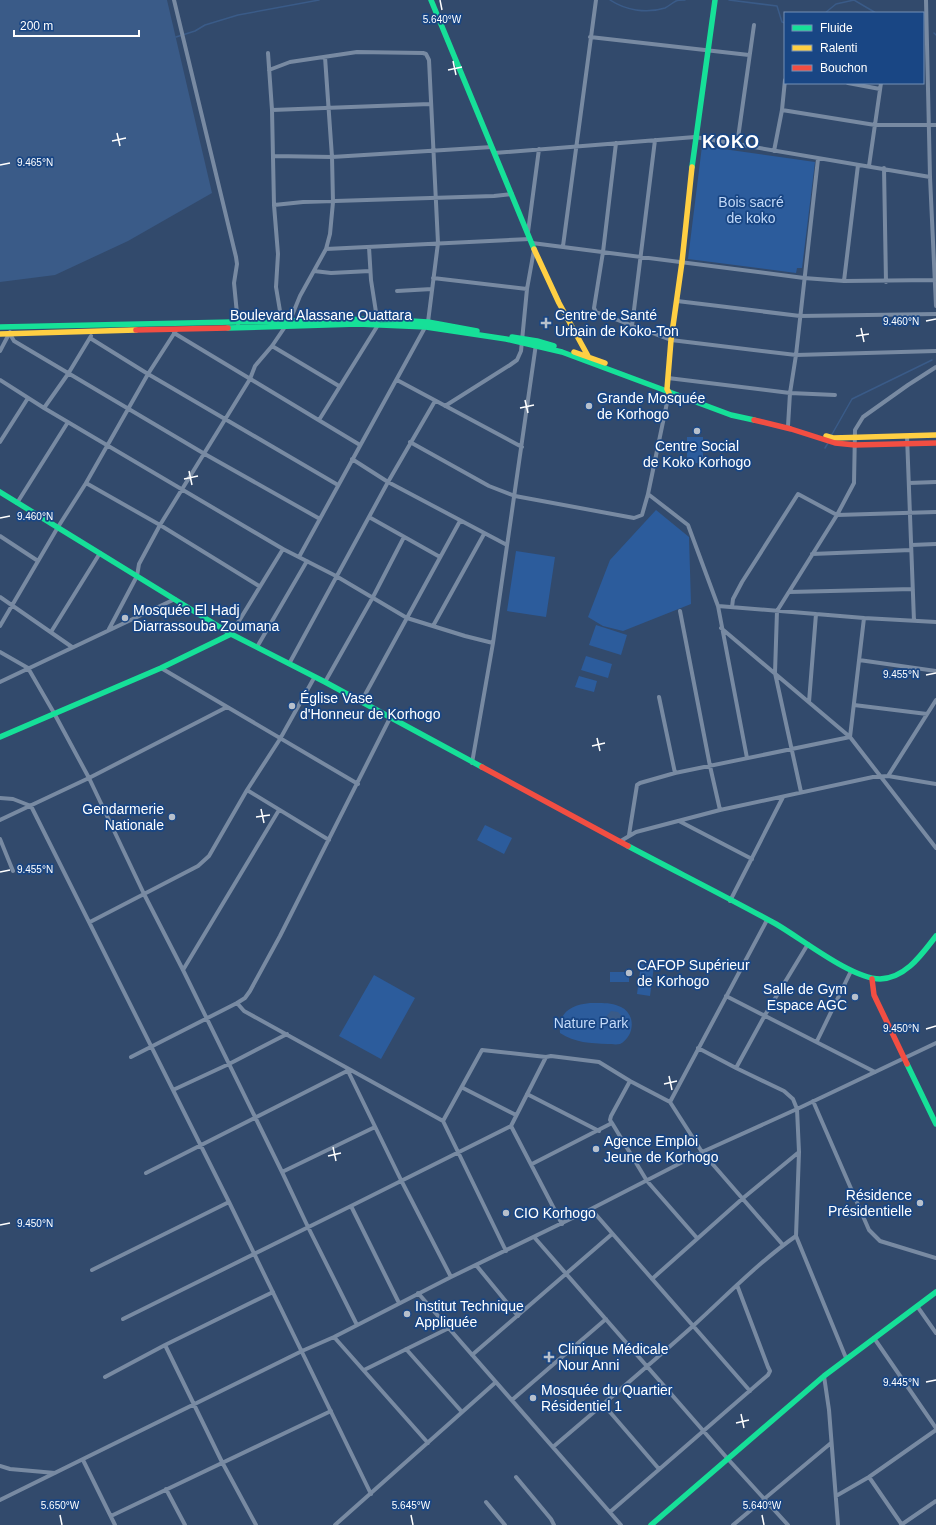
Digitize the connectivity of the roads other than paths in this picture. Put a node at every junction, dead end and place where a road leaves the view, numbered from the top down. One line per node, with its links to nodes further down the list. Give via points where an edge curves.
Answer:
1 (174, 0): 70 (street, via 236,257 234,283)
2 (431, 0): 30 (main road)
3 (715, 0): 8 (main road)
4 (926, 0): 22 (street)
5 (596, 2): 7 (street)
6 (754, 25): 10 (street)
7 (590, 37): 8 (street); 28 (street)
8 (707, 50): 10 (street); 24 (main road)
9 (268, 53): 12 (street)
10 (749, 55): 27 (street)
11 (324, 57): 12 (street, via 290,62); 17 (street, via 357,52 426,54 429,60); 18 (street)
12 (269, 70): 19 (street)
13 (785, 84): 20 (street)
14 (853, 84): 16 (street)
15 (881, 84): 16 (street)
16 (880, 89): 21 (street)
17 (430, 104): 18 (street); 31 (street)
18 (328, 108): 19 (street); 34 (street)
19 (272, 110): 33 (street)
20 (782, 110): 21 (street); 32 (street)
21 (875, 125): 22 (street); 37 (street)
22 (929, 125): 23 (street); 39 (street)
23 (936, 125)
24 (695, 137): 25 (street); 27 (street); 54 (main road)
25 (655, 140): 26 (street); 53 (street)
26 (616, 143): 28 (street); 52 (street)
27 (737, 145): 32 (street)
28 (577, 146): 29 (street); 49 (street)
29 (539, 149): 30 (street); 46 (street)
30 (493, 150): 31 (street); 42 (main road)
31 (434, 151): 34 (street); 43 (street)
32 (774, 151): 35 (street)
33 (274, 156): 34 (street); 45 (street)
34 (332, 157): 44 (street)
35 (818, 159): 36 (street); 58 (street)
36 (858, 165): 37 (street); 60 (street)
37 (869, 166): 40 (street)
38 (936, 166): 39 (street)
39 (930, 167): 41 (street)
40 (884, 168): 41 (street); 61 (street)
41 (930, 177): 59 (street)
42 (512, 194): 43 (street); 46 (main road)
43 (436, 198): 44 (street); 47 (street)
44 (333, 202): 45 (street); 51 (street)
45 (274, 205): 73 (street, via 278,254 276,287)
46 (528, 233): 48 (main road)
47 (438, 243): 48 (street); 50 (street); 57 (street)
48 (533, 244): 49 (street); 62 (street); 89 (main road, via 559,303)
49 (563, 246): 52 (street)
50 (369, 247): 51 (street); 55 (street)
51 (326, 249): 56 (street)
52 (602, 252): 53 (street); 74 (street, via 594,308 596,312)
53 (640, 256): 54 (street); 74 (street)
54 (682, 262): 58 (street); 65 (main road)
55 (370, 271): 56 (street); 69 (street)
56 (314, 272): 73 (street)
57 (433, 278): 62 (street); 63 (street)
58 (804, 278): 60 (street); 68 (street)
59 (935, 280): 61 (street); 66 (street)
60 (844, 281): 61 (street)
61 (886, 282)
62 (528, 288): 83 (street)
63 (432, 290): 64 (street); 71 (street)
64 (396, 291)
65 (676, 302): 68 (street); 82 (main road)
66 (936, 306)
67 (936, 314): 68 (street)
68 (800, 316): 88 (street)
69 (377, 322): 71 (main road, Boulevard Alassane Ouattara); 73 (main road, Boulevard Alassane Ouattara); 97 (street)
70 (238, 324): 73 (main road, Boulevard Alassane Ouattara); 77 (main road, Boulevard Alassane Ouattara)
71 (427, 324): 83 (main road, Boulevard Alassane Ouattara); 96 (street)
72 (93, 325): 76 (main road, Boulevard Alassane Ouattara); 77 (main road, Boulevard Alassane Ouattara); 78 (street)
73 (284, 325): 85 (street)
74 (632, 326): 82 (street)
75 (0, 327): 76 (main road, Boulevard Alassane Ouattara)
76 (10, 327): 80 (street)
77 (176, 328): 78 (main road, Boulevard Alassane Ouattara); 92 (street); 94 (street)
78 (94, 332): 80 (main road, Boulevard Alassane Ouattara); 81 (street)
79 (0, 334): 80 (main road, Boulevard Alassane Ouattara)
80 (10, 334): 86 (street); 91 (street, via 14,341)
81 (90, 338): 91 (street); 92 (street)
82 (671, 340): 88 (street); 93 (main road)
83 (522, 341): 84 (main road, Boulevard Alassane Ouattara); 103 (street, via 517,360 510,366)
84 (536, 344): 89 (main road, Boulevard Alassane Ouattara); 121 (street)
85 (272, 346): 94 (street, via 255,366); 97 (street)
86 (0, 351)
87 (936, 351): 88 (street)
88 (796, 355): 99 (street)
89 (589, 358): 98 (main road, Boulevard Alassane Ouattara)
90 (936, 367): 112 (street, via 863,417 855,430)
91 (68, 374): 104 (street); 105 (street)
92 (148, 374): 105 (street); 106 (street)
93 (668, 378): 98 (main road); 99 (street)
94 (250, 379): 106 (street); 107 (street)
95 (0, 380): 101 (street)
96 (397, 380): 102 (street); 119 (street)
97 (339, 386): 107 (street)
98 (668, 391): 109 (main road, Boulevard Alassane Ouattara); 131 (street)
99 (790, 393): 100 (street); 109 (street)
100 (835, 395)
101 (28, 398): 104 (street); 114 (street)
102 (435, 401): 103 (street); 115 (street)
103 (445, 406): 121 (street)
104 (44, 408): 108 (street)
105 (128, 408): 118 (street); 122 (street)
106 (225, 418): 122 (street); 128 (street)
107 (319, 420): 119 (street)
108 (68, 422): 118 (street); 133 (street)
109 (789, 428): 113 (main road, Boulevard Alassane Ouattara)
110 (936, 435): 111 (main road, Boulevard Alassane Ouattara)
111 (907, 436): 112 (main road, Boulevard Alassane Ouattara); 117 (street)
112 (855, 437): 113 (main road, Boulevard Alassane Ouattara); 120 (street)
113 (828, 439): 120 (main road, Boulevard Alassane Ouattara, via 835,443)
114 (0, 442)
115 (410, 442): 124 (street); 132 (street, via 489,486)
116 (936, 443): 117 (main road, Boulevard Alassane Ouattara)
117 (908, 444): 120 (main road, Boulevard Alassane Ouattara); 127 (street)
118 (107, 445): 126 (street); 129 (street)
119 (360, 445): 123 (street)
120 (855, 445): 136 (street, via 854,484)
121 (522, 447): 132 (street)
122 (203, 453): 129 (street); 138 (street)
123 (352, 459): 124 (street); 128 (street)
124 (388, 482): 137 (street); 139 (street)
125 (936, 482): 127 (street)
126 (86, 483): 140 (street); 141 (street)
127 (909, 483): 134 (street)
128 (338, 485): 138 (street)
129 (182, 488): 140 (street); 148 (street)
130 (0, 492): 133 (main road)
131 (648, 494): 132 (street, via 642,515 634,518); 165 (street, via 688,525)
132 (515, 496): 146 (street)
133 (17, 502): 141 (main road)
134 (910, 512): 135 (street); 136 (street); 147 (street)
135 (936, 512)
136 (837, 515): 151 (street); 166 (street, via 798,494 742,582 733,599)
137 (369, 517): 144 (street); 157 (street)
138 (320, 519): 152 (street)
139 (460, 521): 142 (street); 153 (street)
140 (160, 525): 156 (street, via 139,564); 158 (street)
141 (58, 527): 150 (main road); 154 (street)
142 (484, 534): 146 (street); 175 (street)
143 (0, 536): 154 (street)
144 (404, 537): 153 (street); 162 (street)
145 (936, 544): 147 (street)
146 (507, 545): 180 (street)
147 (911, 545): 149 (street)
148 (282, 549): 152 (street); 158 (street)
149 (911, 550): 151 (street); 159 (street)
150 (100, 553): 156 (main road); 178 (street)
151 (812, 554): 160 (street)
152 (299, 557): 155 (street)
153 (440, 557): 170 (street)
154 (38, 561): 164 (street)
155 (307, 561): 157 (street); 182 (street)
156 (137, 576): 163 (main road); 177 (street)
157 (336, 576): 162 (street); 185 (street)
158 (259, 586): 179 (street)
159 (913, 589): 160 (street); 172 (street)
160 (789, 592): 168 (street)
161 (0, 597): 164 (street)
162 (373, 597): 170 (street); 192 (street)
163 (175, 599): 177 (street); 179 (main road)
164 (12, 606): 174 (street); 178 (street)
165 (718, 606): 166 (street); 176 (street)
166 (732, 607): 168 (street)
167 (680, 610): 208 (street)
168 (776, 612): 169 (street); 189 (street)
169 (816, 614): 171 (street); 196 (street)
170 (407, 618): 175 (street); 195 (street)
171 (864, 618): 172 (street); 184 (street)
172 (914, 621): 173 (street)
173 (936, 622)
174 (0, 626)
175 (433, 626): 180 (street)
176 (721, 628): 189 (street); 206 (street)
177 (109, 629): 181 (street)
178 (51, 632): 181 (street)
179 (231, 634): 182 (main road); 187 (main road)
180 (493, 643): 207 (street)
181 (72, 647): 186 (street)
182 (257, 647): 185 (main road)
183 (0, 652): 186 (street)
184 (859, 660): 188 (street); 197 (street)
185 (289, 664): 190 (main road)
186 (28, 668): 191 (street); 199 (street)
187 (161, 668): 198 (street); 199 (main road)
188 (936, 671)
189 (775, 673): 196 (street); 205 (street)
190 (314, 678): 192 (main road); 204 (street)
191 (0, 682)
192 (325, 682): 195 (main road)
193 (659, 697): 209 (street)
194 (936, 700): 200 (street)
195 (361, 702): 201 (main road)
196 (809, 702): 203 (street)
197 (854, 705): 200 (street); 203 (street)
198 (227, 707): 204 (street); 212 (street)
199 (54, 713): 202 (main road); 212 (street)
200 (927, 714): 211 (street)
201 (390, 718): 207 (main road); 213 (street)
202 (0, 737)
203 (850, 737): 205 (street); 210 (street)
204 (280, 739): 213 (street); 215 (street)
205 (792, 749): 206 (street); 216 (street)
206 (747, 758): 208 (street)
207 (472, 763): 227 (main road)
208 (710, 766): 209 (street); 221 (street)
209 (675, 773): 224 (street, via 637,785)
210 (880, 776): 211 (street); 216 (street); 228 (street)
211 (888, 776): 214 (street)
212 (88, 778): 219 (street); 231 (street)
213 (358, 784): 226 (street)
214 (936, 784)
215 (247, 790): 220 (street); 231 (street, via 209,856 198,866)
216 (801, 792): 217 (street)
217 (783, 797): 221 (street); 229 (street)
218 (0, 798): 219 (street, via 13,799)
219 (32, 806): 222 (street); 234 (street)
220 (279, 810): 226 (street); 237 (street)
221 (720, 810): 223 (street)
222 (0, 820)
223 (679, 821): 224 (street); 229 (street)
224 (629, 835): 227 (street)
225 (0, 839): 230 (street)
226 (329, 840): 241 (street, via 250,991)
227 (619, 842): 232 (main road)
228 (936, 848)
229 (752, 859): 232 (street)
230 (13, 871)
231 (144, 894): 234 (street); 237 (street)
232 (730, 901): 233 (main road)
233 (767, 920): 236 (main road); 240 (street)
234 (90, 922): 247 (street)
235 (936, 936): 239 (main road, via 908,969 886,979)
236 (808, 944): 238 (main road); 242 (street)
237 (183, 970): 243 (street)
238 (851, 971): 239 (main road); 245 (street)
239 (872, 979): 251 (main road, via 874,995)
240 (726, 996): 242 (street); 248 (street)
241 (238, 1003): 243 (street); 244 (street, via 244,1011)
242 (765, 1015): 245 (street); 253 (street)
243 (206, 1019): 247 (street); 252 (street)
244 (287, 1034): 252 (street); 254 (street)
245 (817, 1041): 255 (street)
246 (936, 1043): 251 (street)
247 (152, 1047): 249 (street); 258 (street)
248 (698, 1048): 253 (street); 261 (street)
249 (131, 1057)
250 (546, 1057): 256 (street, via 599,1062); 257 (street, via 482,1050); 259 (street)
251 (904, 1058): 255 (street); 267 (main road)
252 (229, 1064): 258 (street); 264 (street)
253 (736, 1068): 262 (street, via 784,1091 793,1099)
254 (349, 1070): 264 (street); 265 (street); 269 (street)
255 (875, 1072): 260 (street)
256 (630, 1081): 261 (street); 266 (street, via 611,1116)
257 (463, 1088): 263 (street); 265 (street)
258 (173, 1090): 271 (street)
259 (527, 1094): 263 (street); 270 (street)
260 (813, 1101): 262 (street); 293 (street, via 869,1230 880,1241)
261 (670, 1102): 272 (street)
262 (797, 1109): 272 (street); 273 (street)
263 (516, 1115): 268 (street)
264 (255, 1118): 271 (street); 276 (street)
265 (443, 1121): 274 (street)
266 (612, 1123): 270 (street); 279 (street)
267 (936, 1124)
268 (511, 1126): 274 (street); 275 (street)
269 (375, 1127): 276 (street); 278 (street)
270 (599, 1131): 275 (street)
271 (201, 1145): 277 (street); 281 (street)
272 (702, 1152): 279 (street); 280 (street)
273 (799, 1152): 280 (street); 287 (street)
274 (458, 1153): 278 (street); 291 (street)
275 (532, 1164): 284 (street)
276 (282, 1172): 285 (street)
277 (146, 1173)
278 (401, 1180): 282 (street); 297 (street)
279 (647, 1181): 283 (street); 289 (street)
280 (742, 1199): 289 (street); 290 (street)
281 (229, 1202): 292 (street); 295 (street)
282 (352, 1206): 285 (street); 303 (street)
283 (591, 1209): 284 (street); 286 (street)
284 (562, 1224): 288 (street)
285 (308, 1228): 292 (street); 308 (street)
286 (612, 1234): 296 (street); 298 (street)
287 (796, 1236): 290 (street); 318 (street)
288 (534, 1237): 291 (street); 296 (street)
289 (697, 1238): 298 (street)
290 (783, 1245): 299 (street)
291 (506, 1251): 294 (street)
292 (254, 1254): 300 (street); 306 (street)
293 (936, 1258)
294 (476, 1265): 297 (street); 305 (street)
295 (92, 1270)
296 (566, 1274): 305 (street); 307 (street)
297 (451, 1277): 302 (street)
298 (652, 1279): 309 (street)
299 (737, 1285): 309 (street); 324 (street, via 770,1371)
300 (272, 1292): 314 (street); 316 (street)
301 (936, 1292): 304 (main road)
302 (418, 1293): 303 (street); 310 (street)
303 (399, 1303): 308 (street)
304 (917, 1306): 311 (street); 313 (main road)
305 (518, 1316): 317 (street)
306 (123, 1319)
307 (606, 1319): 319 (street); 325 (street)
308 (357, 1325): 312 (street)
309 (693, 1326): 319 (street); 324 (street)
310 (448, 1328): 315 (street); 317 (street)
311 (936, 1332)
312 (334, 1337): 316 (street); 320 (street)
313 (874, 1338): 318 (main road); 330 (street)
314 (165, 1345): 322 (street); 326 (street)
315 (406, 1349): 320 (street); 329 (street)
316 (302, 1351): 326 (street); 328 (street)
317 (472, 1355): 323 (street)
318 (846, 1358): 321 (main road)
319 (647, 1366): 327 (street); 331 (street)
320 (364, 1370): 332 (street)
321 (824, 1376): 333 (street); 335 (main road)
322 (105, 1377)
323 (496, 1382): 325 (street); 329 (street)
324 (750, 1390): 331 (street)
325 (512, 1400): 334 (street)
326 (194, 1404): 336 (street); 337 (street)
327 (603, 1404): 334 (street); 339 (street)
328 (331, 1411): 337 (street); 344 (street)
329 (462, 1412): 332 (street)
330 (936, 1429): 342 (street)
331 (703, 1431): 335 (street); 339 (street)
332 (428, 1443): 344 (street)
333 (831, 1443): 345 (street); 346 (street)
334 (553, 1447): 350 (street)
335 (727, 1458): 346 (street); 359 (main road)
336 (82, 1460): 340 (street); 351 (street)
337 (222, 1462): 343 (street); 354 (street)
338 (0, 1466): 340 (street, via 10,1470)
339 (659, 1469): 350 (street)
340 (56, 1473): 347 (street)
341 (516, 1477): 357 (street)
342 (869, 1477): 345 (street); 363 (street)
343 (166, 1488): 351 (street); 353 (street)
344 (372, 1494): 355 (street)
345 (836, 1496): 362 (street)
346 (764, 1498): 360 (street); 361 (street)
347 (0, 1500)
348 (936, 1501): 363 (street)
349 (486, 1502): 356 (street)
350 (610, 1512): 358 (street)
351 (111, 1516): 352 (street)
352 (115, 1525)
353 (185, 1525)
354 (256, 1525)
355 (335, 1525)
356 (505, 1525)
357 (554, 1525)
358 (622, 1525)
359 (651, 1525)
360 (733, 1525)
361 (788, 1525)
362 (838, 1525)
363 (902, 1525)

